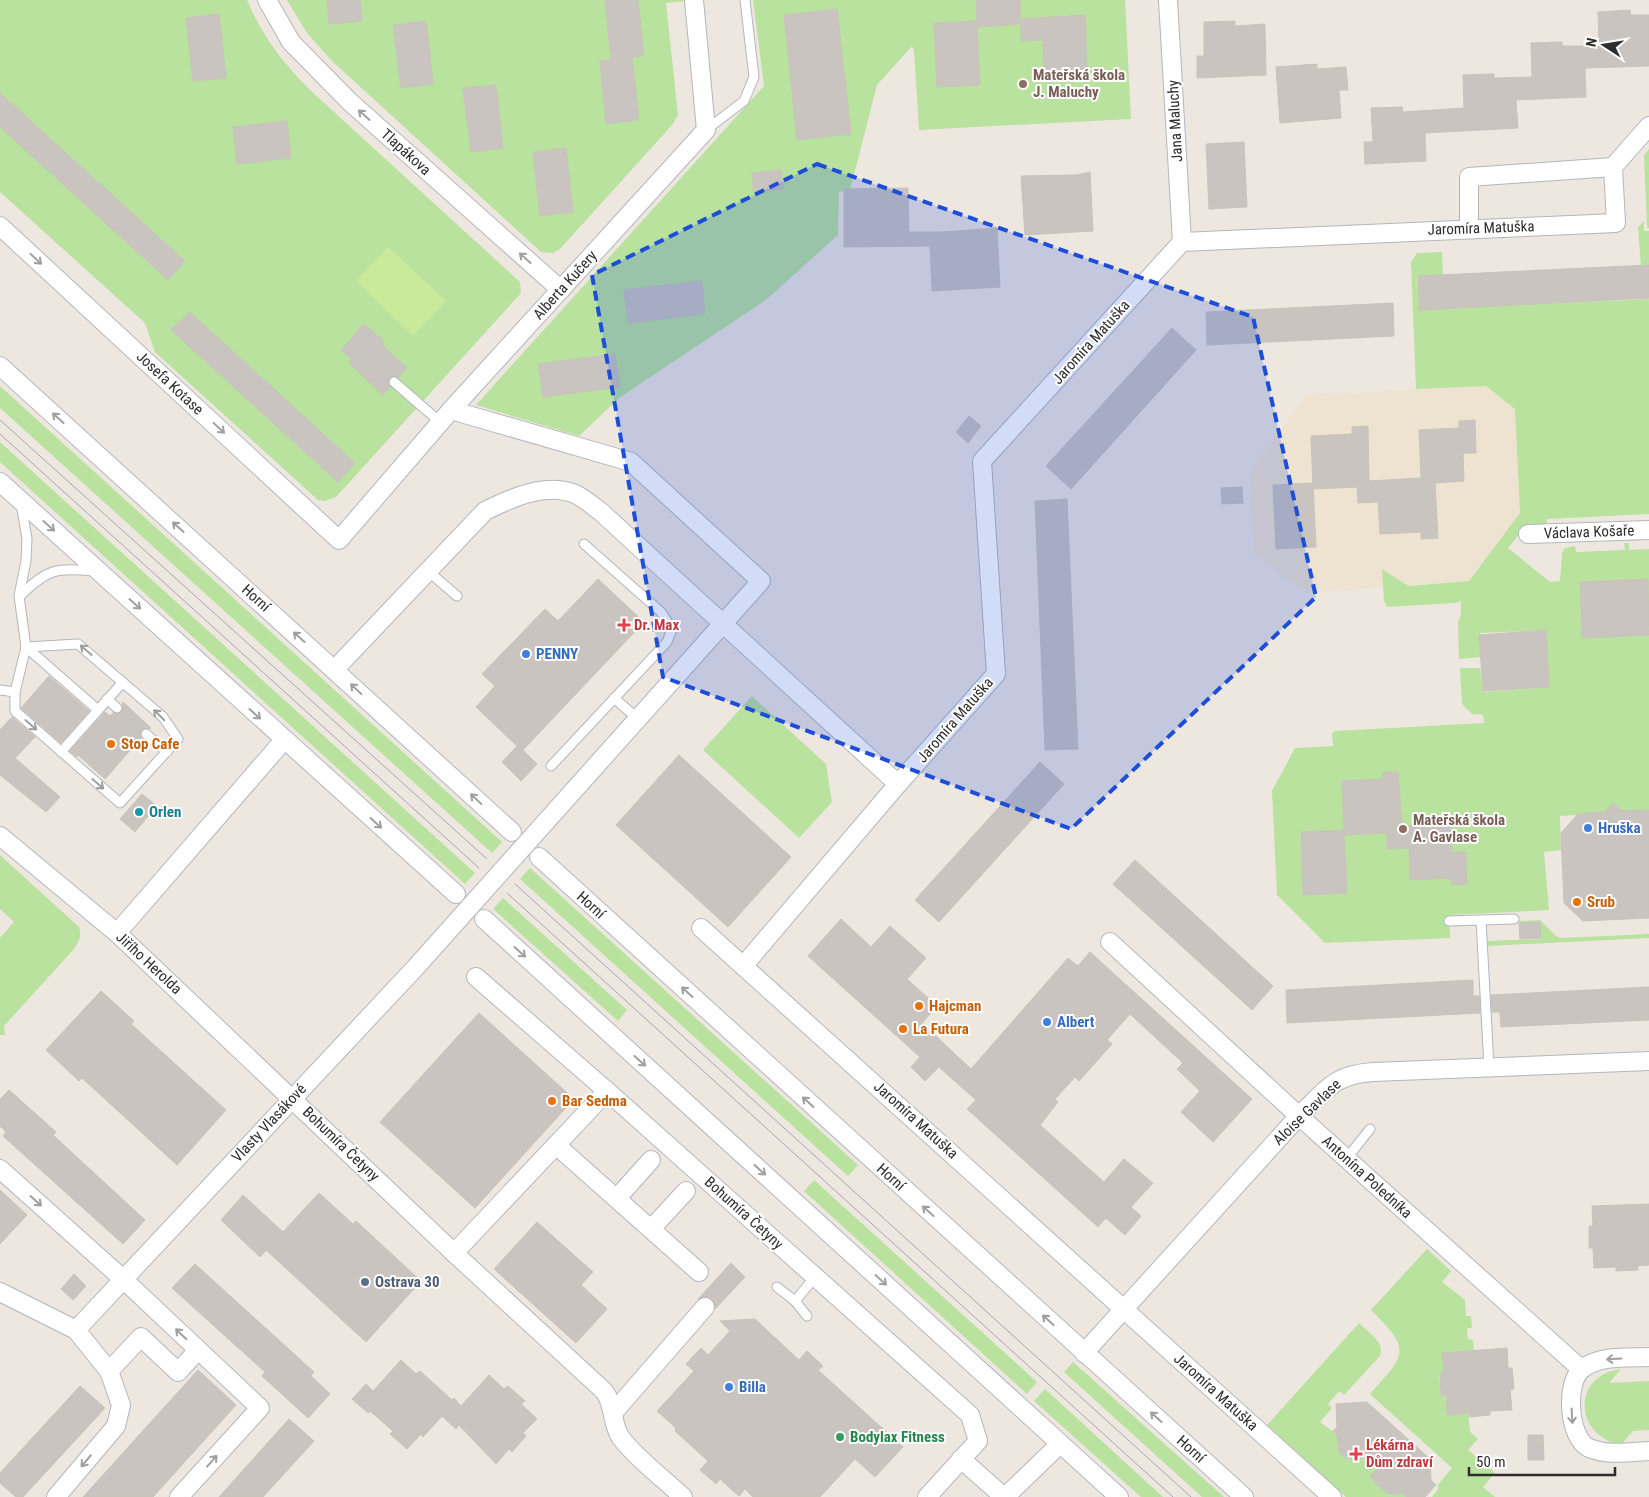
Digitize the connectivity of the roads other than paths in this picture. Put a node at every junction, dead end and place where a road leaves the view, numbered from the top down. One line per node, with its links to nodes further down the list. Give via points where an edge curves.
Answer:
1 (267, 0): 11 (street, Tlapákova, one-way to 1, via 350,102 291,42)
2 (694, 0): 6 (street)
3 (745, 0): 6 (lane, via 754,77 744,101)
4 (1168, 0): 10 (street, Jana Maluchy)
5 (1649, 126): 7 (street)
6 (706, 130): 11 (street, Alberta Kučery)
7 (1613, 167): 9 (street, via 1469,177); 9 (street, Jaromíra Matuška, via 1616,223)
8 (0, 226): 19 (street, Josefa Kotase, one-way to 19)
9 (1469, 228): 10 (street, Jaromíra Matuška)
10 (1182, 242): 41 (street, Jaromíra Matuška, via 982,461 996,674)
11 (561, 290): 14 (street, Alberta Kučery)
12 (0, 366): 27 (street, Horní, one-way to 12)
13 (394, 382): 14 (lane)
14 (445, 416): 19 (street, Alberta Kučery); 25 (street, Vlasty Vlasákové, via 631,462 761,581)
15 (0, 482): 16 (street)
16 (20, 500): 22 (street, one-way to 22); 23 (lane, via 27,540)
17 (1649, 530): 18 (street, Václava Košaře)
18 (1528, 534)
19 (339, 540)
20 (584, 544): 31 (lane, via 661,612 672,629 667,642)
21 (428, 571): 24 (lane); 25 (street, via 485,511 511,498 546,490 575,494 602,512); 27 (street)
22 (99, 572): 23 (lane, via 49,572 39,577); 37 (street, one-way to 37)
23 (20, 596): 26 (lane)
24 (457, 596)
25 (722, 624): 35 (street, Vlasty Vlasákové); 41 (street)
26 (26, 647): 28 (lane, one-way to 26, via 78,644); 30 (lane); 34 (lane)
27 (335, 669): 42 (street, Horní, one-way to 27)
28 (123, 682): 32 (lane); 39 (lane, one-way to 28, via 178,739 163,717)
29 (0, 690): 30 (lane)
30 (15, 692): 38 (lane, one-way to 38, via 15,711)
31 (614, 698): 35 (lane); 40 (lane)
32 (107, 700): 33 (lane); 34 (lane)
33 (117, 708)
34 (98, 710): 38 (lane)
35 (638, 719): 58 (street, Vlasty Vlasákové, bridge, via 416,967)
36 (146, 734): 39 (lane)
37 (284, 740): 45 (street, one-way to 45); 51 (street)
38 (62, 752): 39 (lane, one-way to 39, via 120,804)
39 (167, 752)
40 (552, 766)
41 (898, 784): 53 (street, Jaromíra Matuška)
42 (512, 832)
43 (0, 836): 51 (street, Jiřího Herolda)
44 (539, 857): 80 (street, Horní, one-way to 44)
45 (456, 894)
46 (484, 919): 85 (street, one-way to 85)
47 (1514, 919): 48 (lane)
48 (1481, 920): 49 (lane); 56 (lane)
49 (1449, 921)
50 (701, 928): 53 (street)
51 (117, 933): 58 (street, Jiřího Herolda)
52 (1110, 942): 59 (street, Antonína Poledníka)
53 (744, 965): 76 (street, Jaromíra Matuška)
54 (476, 977): 57 (street, Bohumíra Četyny)
55 (1649, 1061): 56 (street, Aloise Gavlase)
56 (1488, 1067): 59 (street, Aloise Gavlase, via 1353,1073 1338,1079)
57 (606, 1091): 61 (street); 70 (street, Bohumíra Četyny)
58 (293, 1098): 68 (street, Bohumíra Četyny); 71 (street, Vlasty Vlasákové)
59 (1299, 1116): 62 (street, Antonína Poledníka); 76 (street, Aloise Gavlase)
60 (1370, 1129): 62 (lane)
61 (556, 1145): 66 (street); 68 (street)
62 (1347, 1158): 82 (street, Antonína Poledníka)
63 (651, 1160): 66 (street)
64 (0, 1169): 71 (street, one-way to 71)
65 (686, 1191): 67 (street)
66 (617, 1198): 67 (street)
67 (651, 1229): 69 (street)
68 (454, 1253): 84 (street, Bohumíra Četyny, via 604,1391)
69 (699, 1272)
70 (815, 1277): 74 (lane); 87 (street, Bohumíra Četyny, via 970,1416 978,1441)
71 (124, 1279): 78 (street, Vlasty Vlasákové); 79 (street, one-way to 71)
72 (778, 1287): 74 (lane)
73 (0, 1292): 78 (street)
74 (795, 1301): 77 (lane)
75 (705, 1306): 84 (street)
76 (1123, 1308): 80 (street, Aloise Gavlase); 95 (street, Jaromíra Matuška)
77 (807, 1316)
78 (76, 1330): 83 (street)
79 (198, 1350): 83 (street, via 178,1372 141,1337); 89 (street, one-way to 79, via 260,1408)
80 (1084, 1353): 94 (street, Horní, one-way to 80)
81 (1649, 1357): 82 (street, one-way to 82, via 1600,1360)
82 (1581, 1369): 86 (street, one-way to 86, via 1571,1390 1573,1428 1586,1447 1606,1454)
83 (109, 1371): 88 (street, one-way to 88, via 121,1404 116,1426)
84 (613, 1413): 90 (street, Bohumíra Četyny, via 621,1438)
85 (1060, 1444): 92 (street); 93 (street)
86 (1649, 1451)
87 (961, 1459): 91 (street, Bohumíra Četyny); 92 (street)
88 (56, 1497)
89 (179, 1497)
90 (683, 1497)
91 (927, 1497)
92 (1004, 1497)
93 (1119, 1497)
94 (1244, 1497)
95 (1332, 1497)

